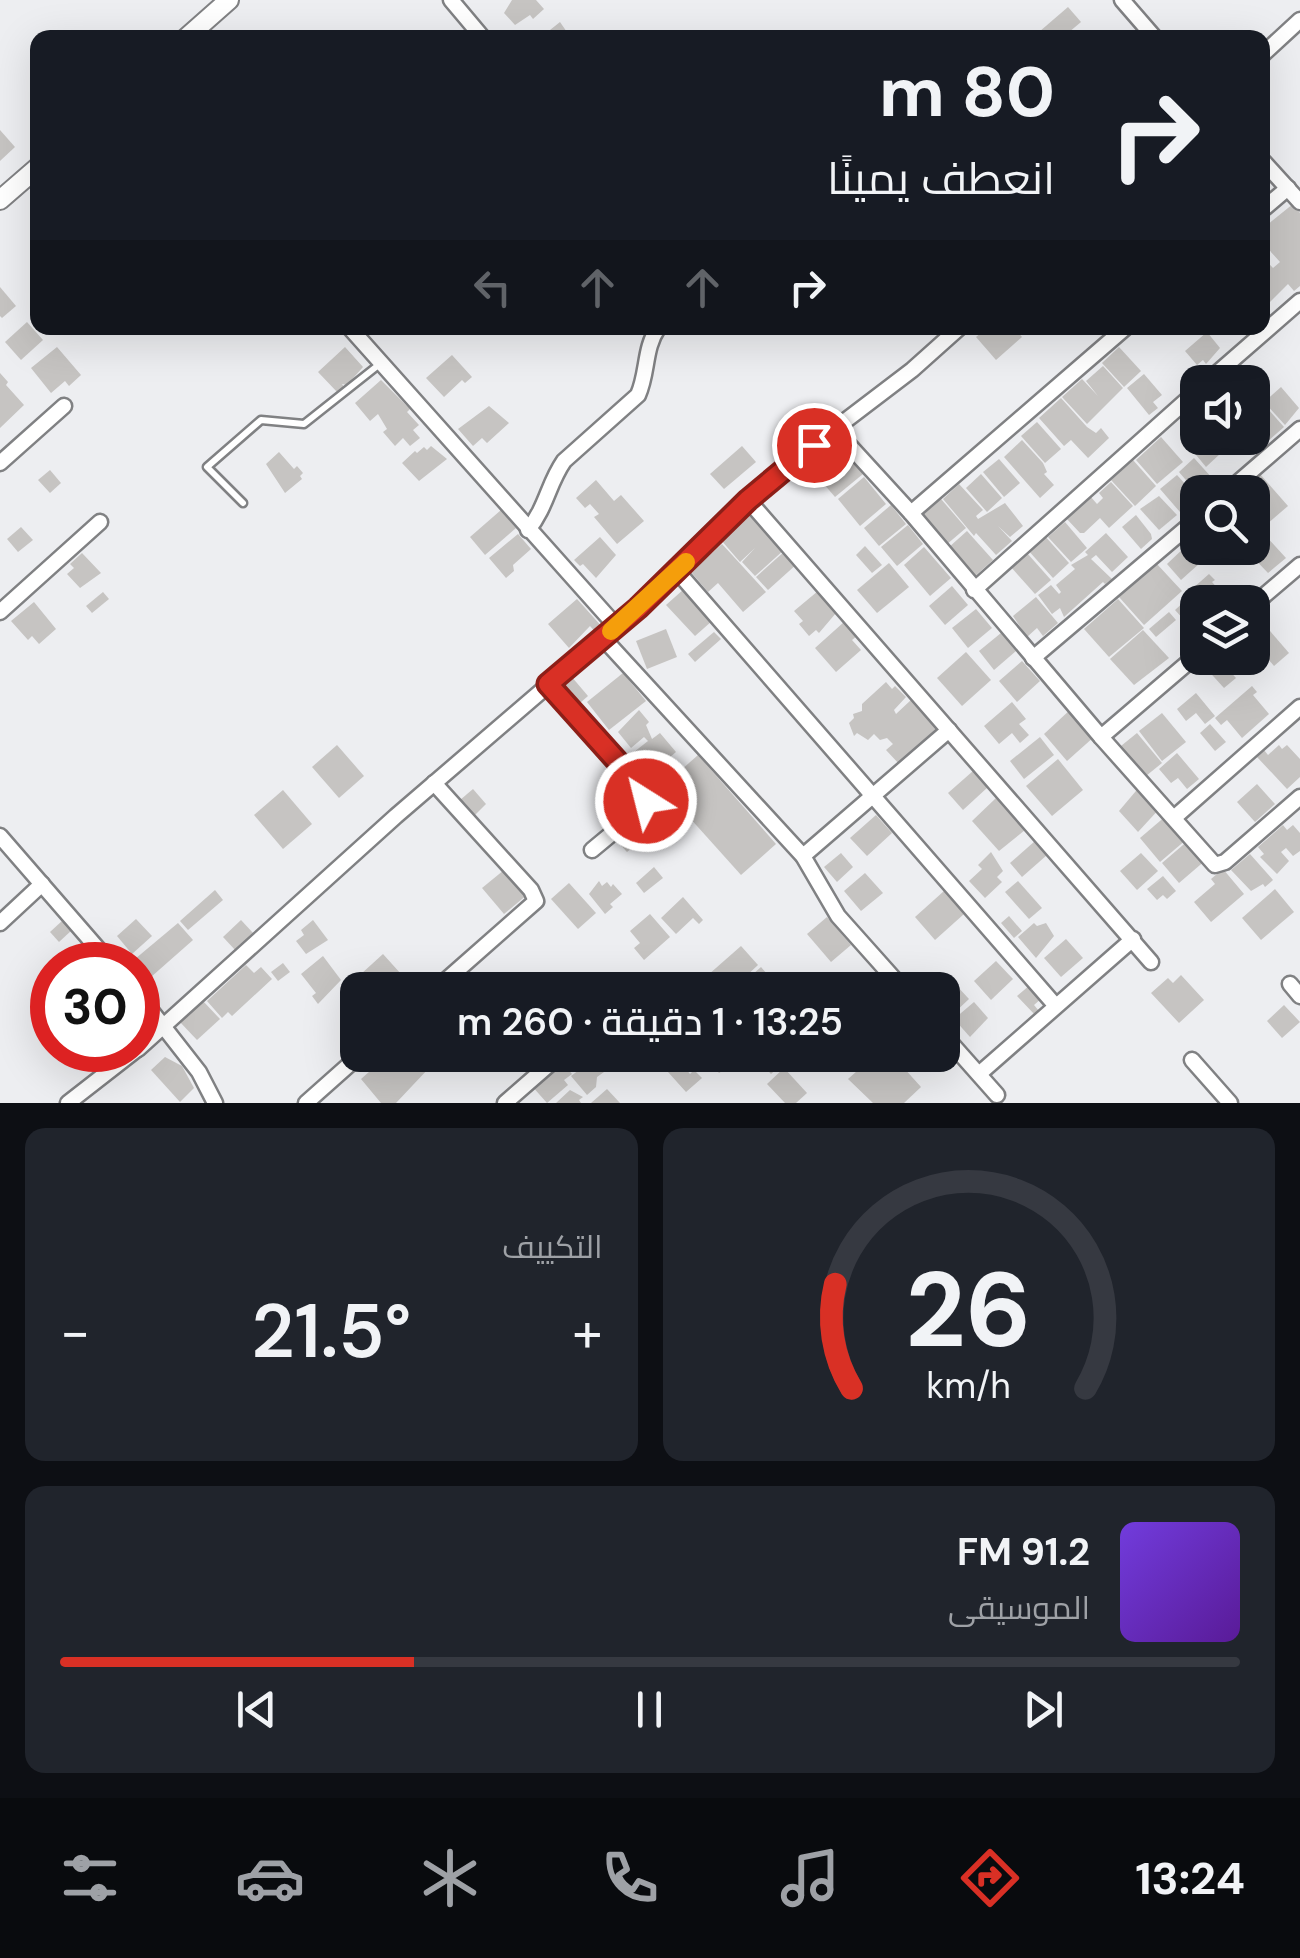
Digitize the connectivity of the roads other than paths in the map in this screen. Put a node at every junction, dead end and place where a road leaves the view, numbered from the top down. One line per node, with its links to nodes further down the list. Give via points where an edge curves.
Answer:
1 (229, 0): 5 (main road)
2 (451, 0): 6 (street)
3 (1122, 0): 7 (street)
4 (1300, 20): 8 (street)
5 (195, 30)
6 (475, 30)
7 (1148, 30)
8 (1270, 48)
9 (1270, 169): 11 (street)
10 (30, 175): 12 (main road)
11 (1288, 188): 13 (street); 14 (street)
12 (0, 200)
13 (1300, 202)
14 (1270, 203)
15 (1300, 301): 16 (street)
16 (1270, 327)
17 (356, 335): 22 (street)
18 (655, 335): 34 (street, via 638,395 564,461)
19 (950, 335): 27 (street)
20 (1118, 335): 32 (street)
21 (1261, 335): 23 (street)
22 (381, 362): 31 (lane, via 304,424 262,420 207,467); 34 (street)
23 (1226, 365)
24 (64, 406): 28 (street)
25 (1180, 406): 38 (street)
26 (1300, 429): 29 (street)
27 (836, 430): 30 (street); 32 (street)
28 (0, 463)
29 (1246, 475)
30 (748, 500): 37 (street); 47 (street)
31 (243, 503)
32 (911, 512): 38 (street)
33 (100, 522): 40 (street)
34 (528, 530): 41 (street)
35 (1180, 533): 43 (street)
36 (1300, 565): 39 (street)
37 (676, 571): 41 (street); 51 (street)
38 (974, 590): 43 (street)
39 (1270, 591)
40 (0, 612)
41 (616, 626): 42 (street)
42 (603, 638): 45 (street); 55 (street)
43 (1033, 658): 48 (street)
44 (1180, 669): 48 (street)
45 (548, 684): 49 (street); 54 (street, via 647,796 645,806)
46 (1300, 706): 52 (street)
47 (949, 730): 51 (street); 58 (street)
48 (1101, 737): 52 (street)
49 (434, 783): 61 (street, via 536,901); 65 (street)
50 (1300, 797): 52 (street, via 1220,865)
51 (872, 798): 55 (street); 63 (street)
52 (1175, 817)
53 (0, 836): 56 (street)
54 (592, 850)
55 (802, 856): 62 (street, via 838,916)
56 (42, 884): 57 (street); 59 (street)
57 (0, 923)
58 (1132, 939): 60 (street); 63 (street)
59 (92, 942)
60 (1151, 962)
61 (455, 972)
62 (888, 972)
63 (1056, 1005): 72 (street)
64 (160, 1019): 65 (street)
65 (164, 1024): 66 (street); 76 (street)
66 (160, 1028)
67 (960, 1054): 72 (street)
68 (1192, 1060): 78 (street)
69 (108, 1072): 75 (street)
70 (341, 1072): 77 (street)
71 (543, 1072): 74 (street)
72 (978, 1074): 73 (street)
73 (996, 1095)
74 (514, 1100)
75 (68, 1103)
76 (215, 1103)
77 (306, 1103)
78 (1230, 1103)

